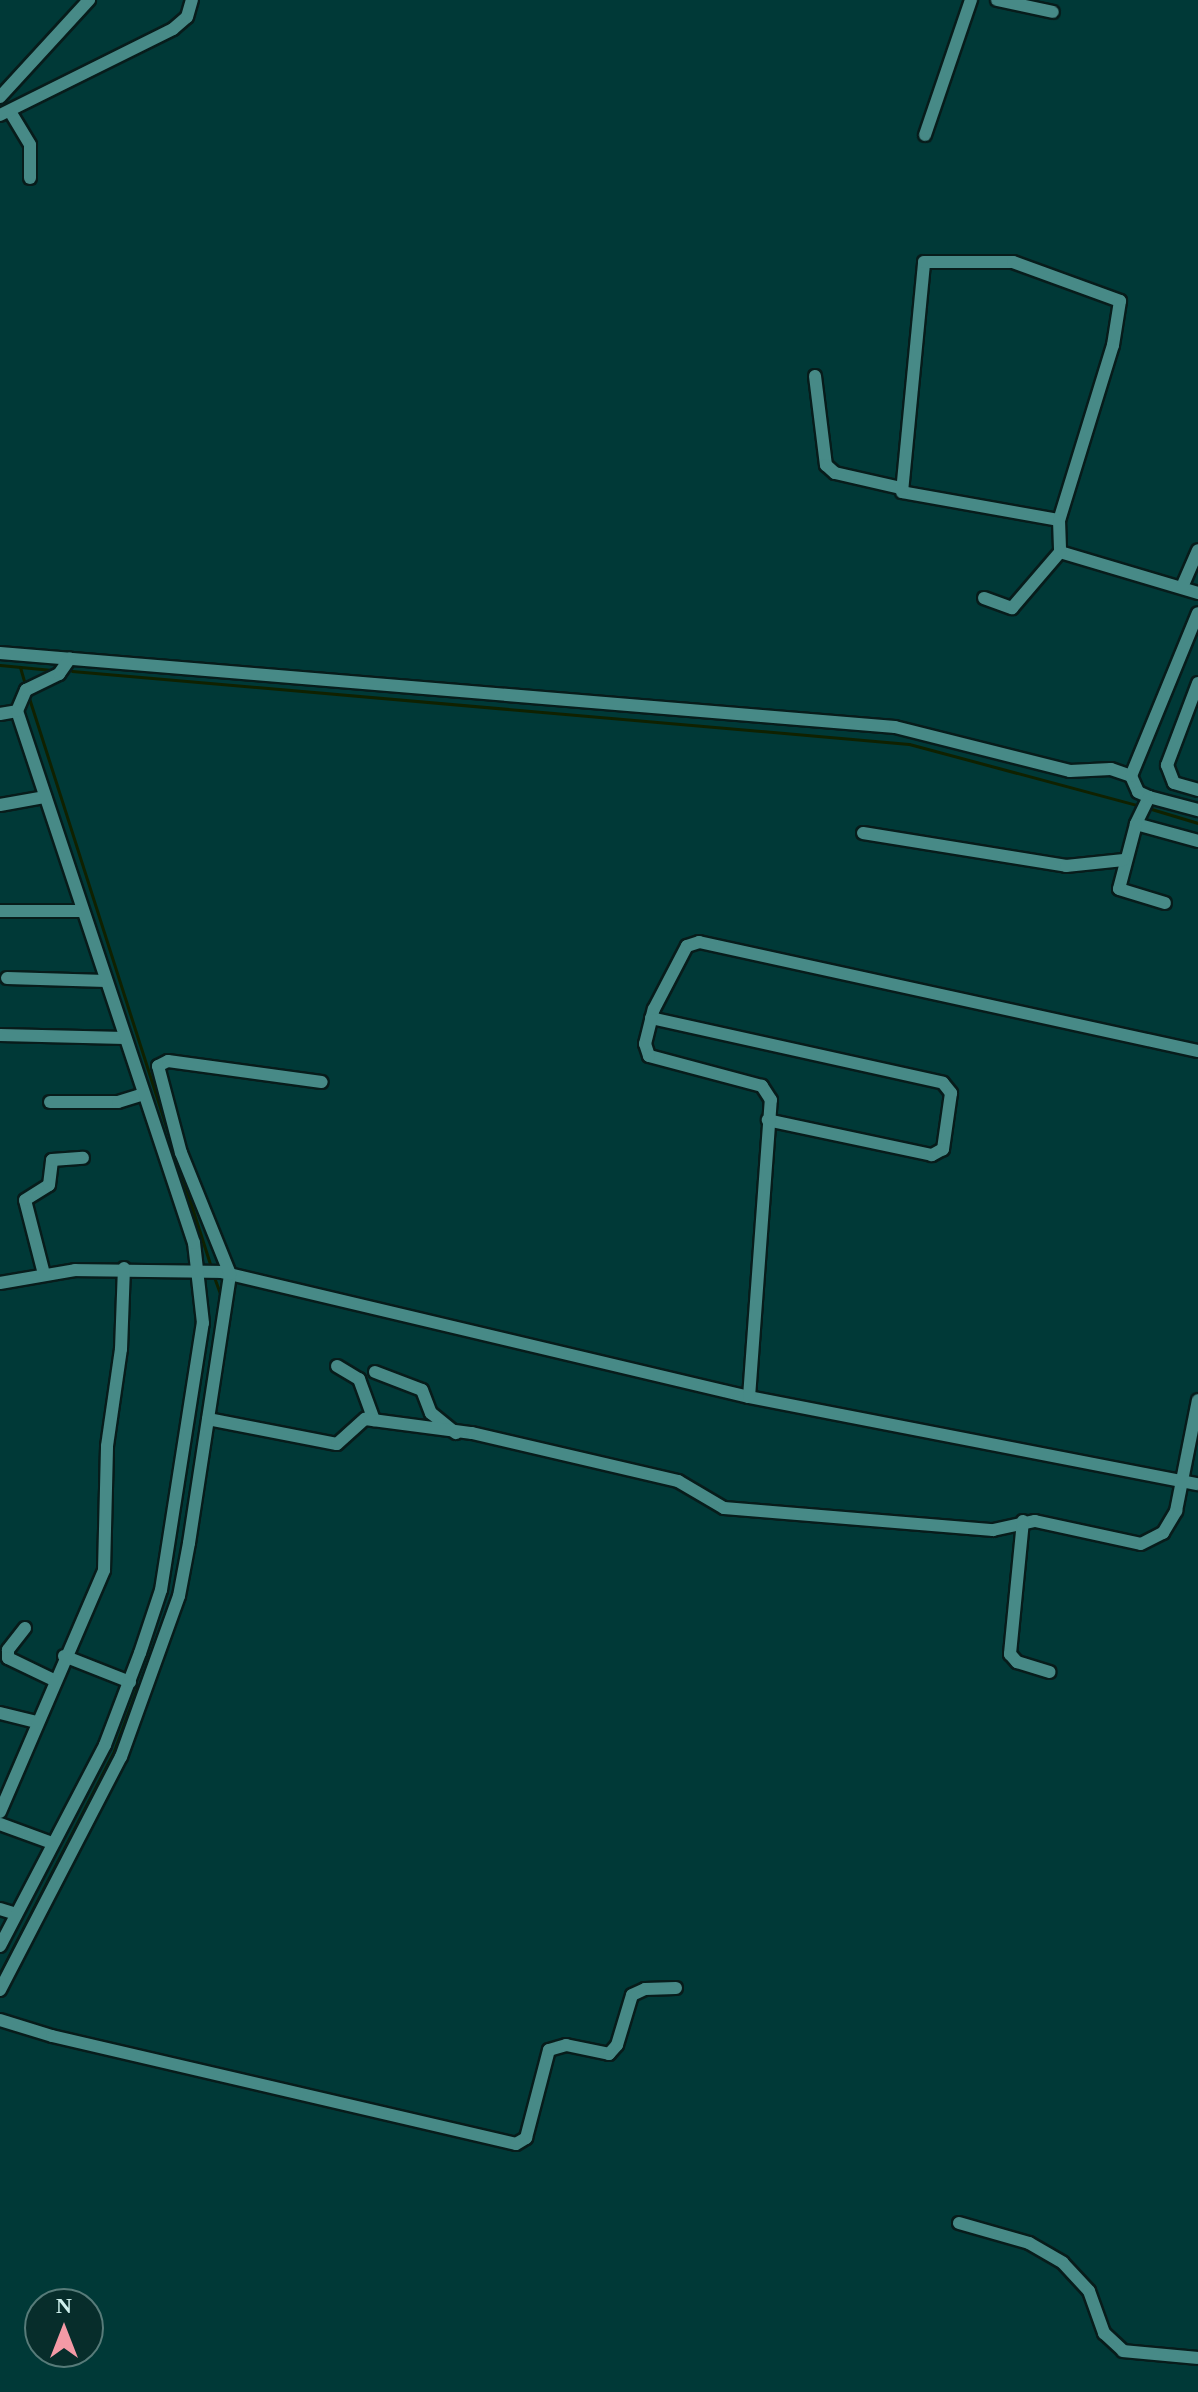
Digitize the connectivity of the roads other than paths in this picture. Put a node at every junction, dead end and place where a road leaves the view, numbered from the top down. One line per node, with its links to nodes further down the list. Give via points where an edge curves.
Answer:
1 (89, 0): 6 (street)
2 (192, 0): 7 (street, via 187,17 173,29)
3 (971, 0): 8 (street)
4 (997, 0): 5 (street)
5 (1053, 12)
6 (0, 97)
7 (3, 114): 9 (street, via 30,145)
8 (925, 135)
9 (30, 178)
10 (815, 376): 11 (street, via 826,465 835,473)
11 (901, 488): 12 (street, via 909,496); 12 (street, via 924,262 1013,262 1116,297 1122,305)
12 (1059, 520): 14 (street)
13 (1198, 550): 15 (street)
14 (1060, 552): 15 (street); 17 (street, via 1015,606 1005,609)
15 (1182, 587): 16 (street)
16 (1198, 593)
17 (984, 598)
18 (1198, 613): 24 (street)
19 (0, 653): 20 (street)
20 (70, 658): 22 (street, via 59,674 26,690); 24 (street, via 895,727 1070,771 1111,769)
21 (1198, 683): 25 (street, via 1167,765 1174,783)
22 (17, 711): 23 (street); 26 (street)
23 (0, 714)
24 (1131, 776): 28 (street)
25 (1198, 790)
26 (45, 797): 27 (street); 35 (street)
27 (0, 805)
28 (1143, 810): 29 (street); 31 (street); 32 (street)
29 (1198, 810)
30 (863, 833): 32 (street, via 1066,866)
31 (1198, 841)
32 (1124, 860): 33 (street, via 1121,891)
33 (1165, 903)
34 (0, 911): 35 (street)
35 (82, 911): 37 (street)
36 (7, 978): 37 (street)
37 (106, 981): 40 (street)
38 (651, 1018): 41 (street, via 687,946 695,942); 45 (street, via 645,1044 652,1059 762,1086 771,1100); 45 (street, via 943,1083 951,1093 943,1149 932,1155)
39 (0, 1035): 40 (street)
40 (125, 1038): 43 (street)
41 (1198, 1051)
42 (322, 1082): 49 (street, via 168,1061 158,1066 181,1153)
43 (144, 1094): 44 (street, via 118,1102); 48 (street)
44 (50, 1102)
45 (768, 1120): 54 (street)
46 (83, 1158): 50 (street, via 52,1160 49,1185 25,1200)
47 (124, 1268): 48 (street); 50 (street); 63 (street, via 121,1349 107,1446 107,1554 98,1586)
48 (199, 1271): 49 (street); 66 (street, via 203,1323 161,1590)
49 (226, 1273): 54 (street); 56 (street)
50 (44, 1274): 51 (street)
51 (0, 1283)
52 (337, 1366): 57 (street, via 359,1379)
53 (375, 1372): 58 (street, via 422,1390 431,1413)
54 (749, 1397): 59 (street)
55 (1198, 1402): 59 (street)
56 (208, 1419): 57 (street, via 337,1444 361,1420); 69 (street, via 179,1596)
57 (374, 1420): 58 (street)
58 (456, 1433): 61 (street, via 678,1481 727,1509 993,1530)
59 (1184, 1481): 60 (street); 61 (street, via 1170,1523 1151,1543)
60 (1198, 1484)
61 (1023, 1521): 64 (street, via 1010,1654 1017,1662)
62 (25, 1628): 65 (street, via 8,1658)
63 (64, 1656): 65 (street); 66 (street)
64 (1049, 1672)
65 (54, 1680): 68 (street)
66 (130, 1682): 69 (street)
67 (0, 1713): 68 (street)
68 (37, 1722): 70 (street)
69 (106, 1765): 72 (street); 77 (street)
70 (0, 1812)
71 (0, 1824): 72 (street)
72 (52, 1843): 74 (street)
73 (0, 1909): 74 (street)
74 (16, 1914): 75 (street)
75 (0, 1946)
76 (676, 1988): 78 (street, via 632,1995 617,2045 609,2054 566,2045 549,2050 526,2138 516,2144)
77 (0, 1990)
78 (0, 2020)
79 (959, 2223): 80 (street, via 1053,2255 1085,2285 1104,2333 1123,2351)
80 (1198, 2358)

